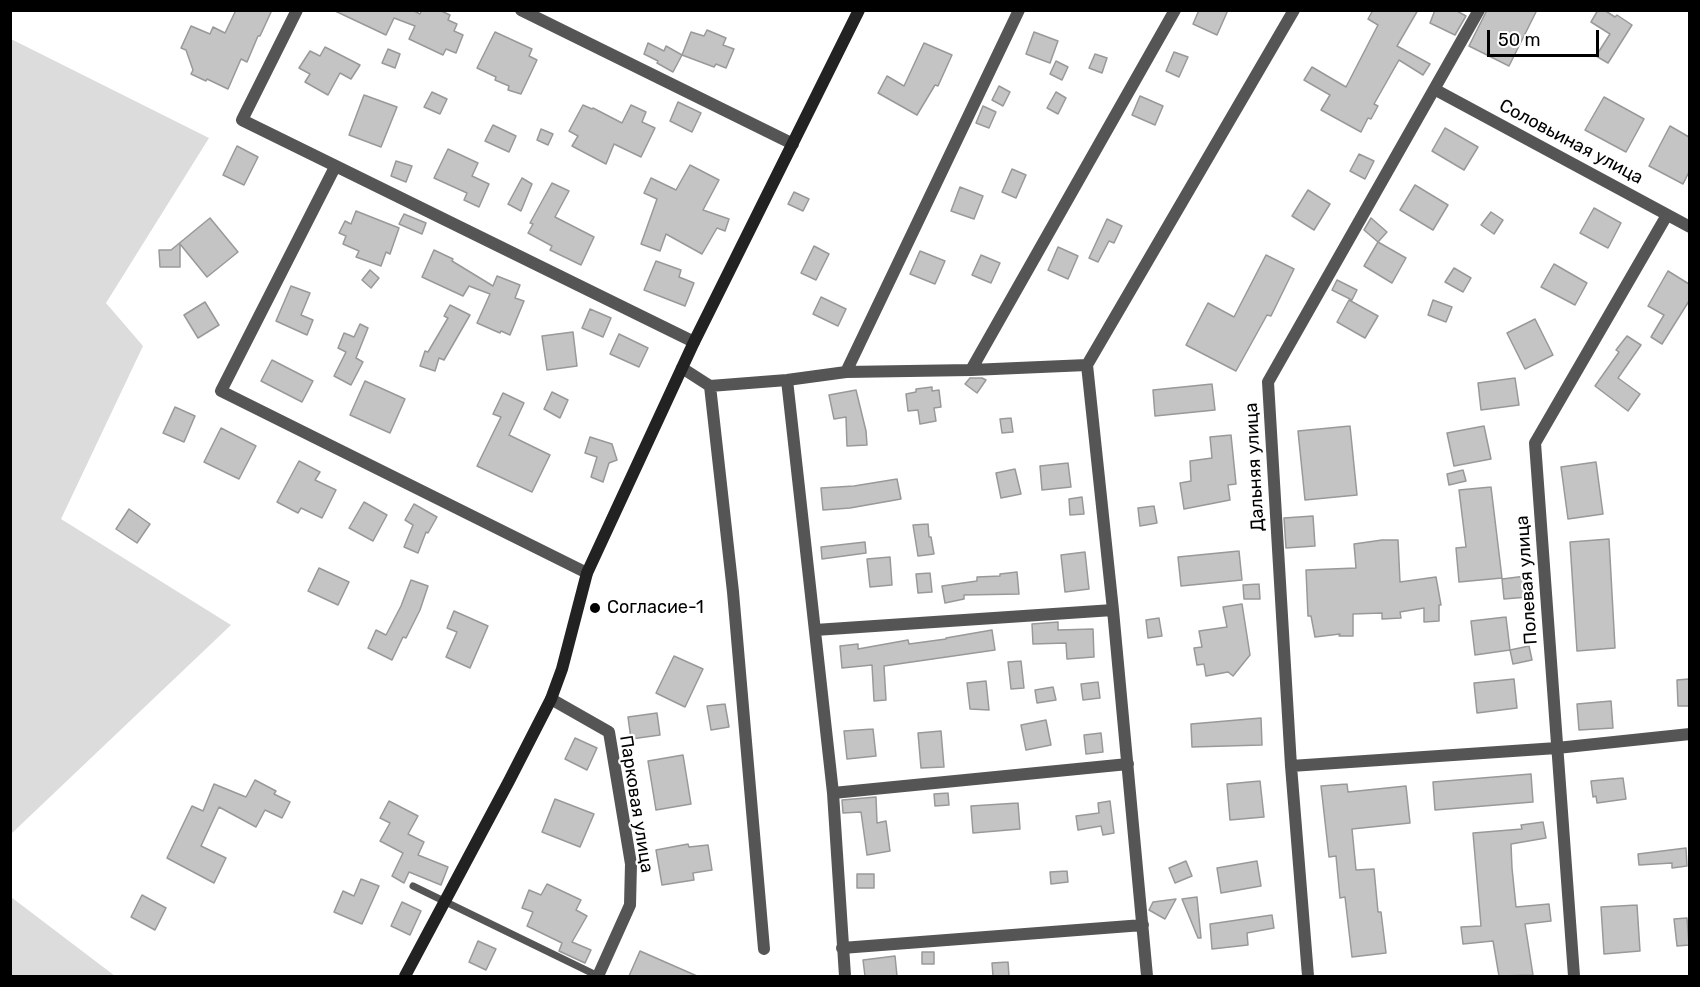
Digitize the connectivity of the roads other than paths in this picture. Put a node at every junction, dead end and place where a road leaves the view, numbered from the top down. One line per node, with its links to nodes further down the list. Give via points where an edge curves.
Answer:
1 (297, 10): 10 (street, via 242,120)
2 (521, 10): 9 (street)
3 (859, 10): 9 (street)
4 (1019, 10): 17 (street)
5 (1175, 10): 16 (street)
6 (1294, 10): 14 (street)
7 (1479, 10): 8 (street, Дальняя улица)
8 (1434, 89): 11 (street, Соловьиная улица); 27 (street, Дальняя улица, via 1268,382)
9 (793, 144): 13 (street)
10 (335, 167): 13 (street); 20 (street, via 221,391)
11 (1667, 215): 12 (street, Соловьиная улица); 25 (street, Полевая улица, via 1535,443)
12 (1689, 227)
13 (694, 342): 15 (street)
14 (1088, 365): 16 (street); 21 (street)
15 (682, 368): 19 (street); 20 (street)
16 (971, 370): 17 (street)
17 (846, 372): 18 (street)
18 (787, 380): 19 (street); 22 (street)
19 (710, 386): 33 (street, via 733,592)
20 (587, 573): 23 (street)
21 (1113, 610): 22 (street); 26 (street)
22 (815, 630): 28 (street)
23 (551, 699): 30 (street); 35 (street, Парковая улица, via 609,732 631,864 630,905)
24 (1689, 734): 25 (street)
25 (1557, 748): 27 (street); 39 (street, Полевая улица)
26 (1128, 764): 28 (street); 31 (street)
27 (1291, 766): 38 (street, Дальняя улица)
28 (833, 793): 32 (street)
29 (413, 886): 30 (lane)
30 (444, 901): 34 (street); 35 (lane)
31 (1143, 925): 32 (street); 37 (street)
32 (842, 948): 36 (street)
33 (764, 949)
34 (405, 976)
35 (598, 976)
36 (845, 976)
37 (1148, 976)
38 (1308, 976)
39 (1574, 976)

